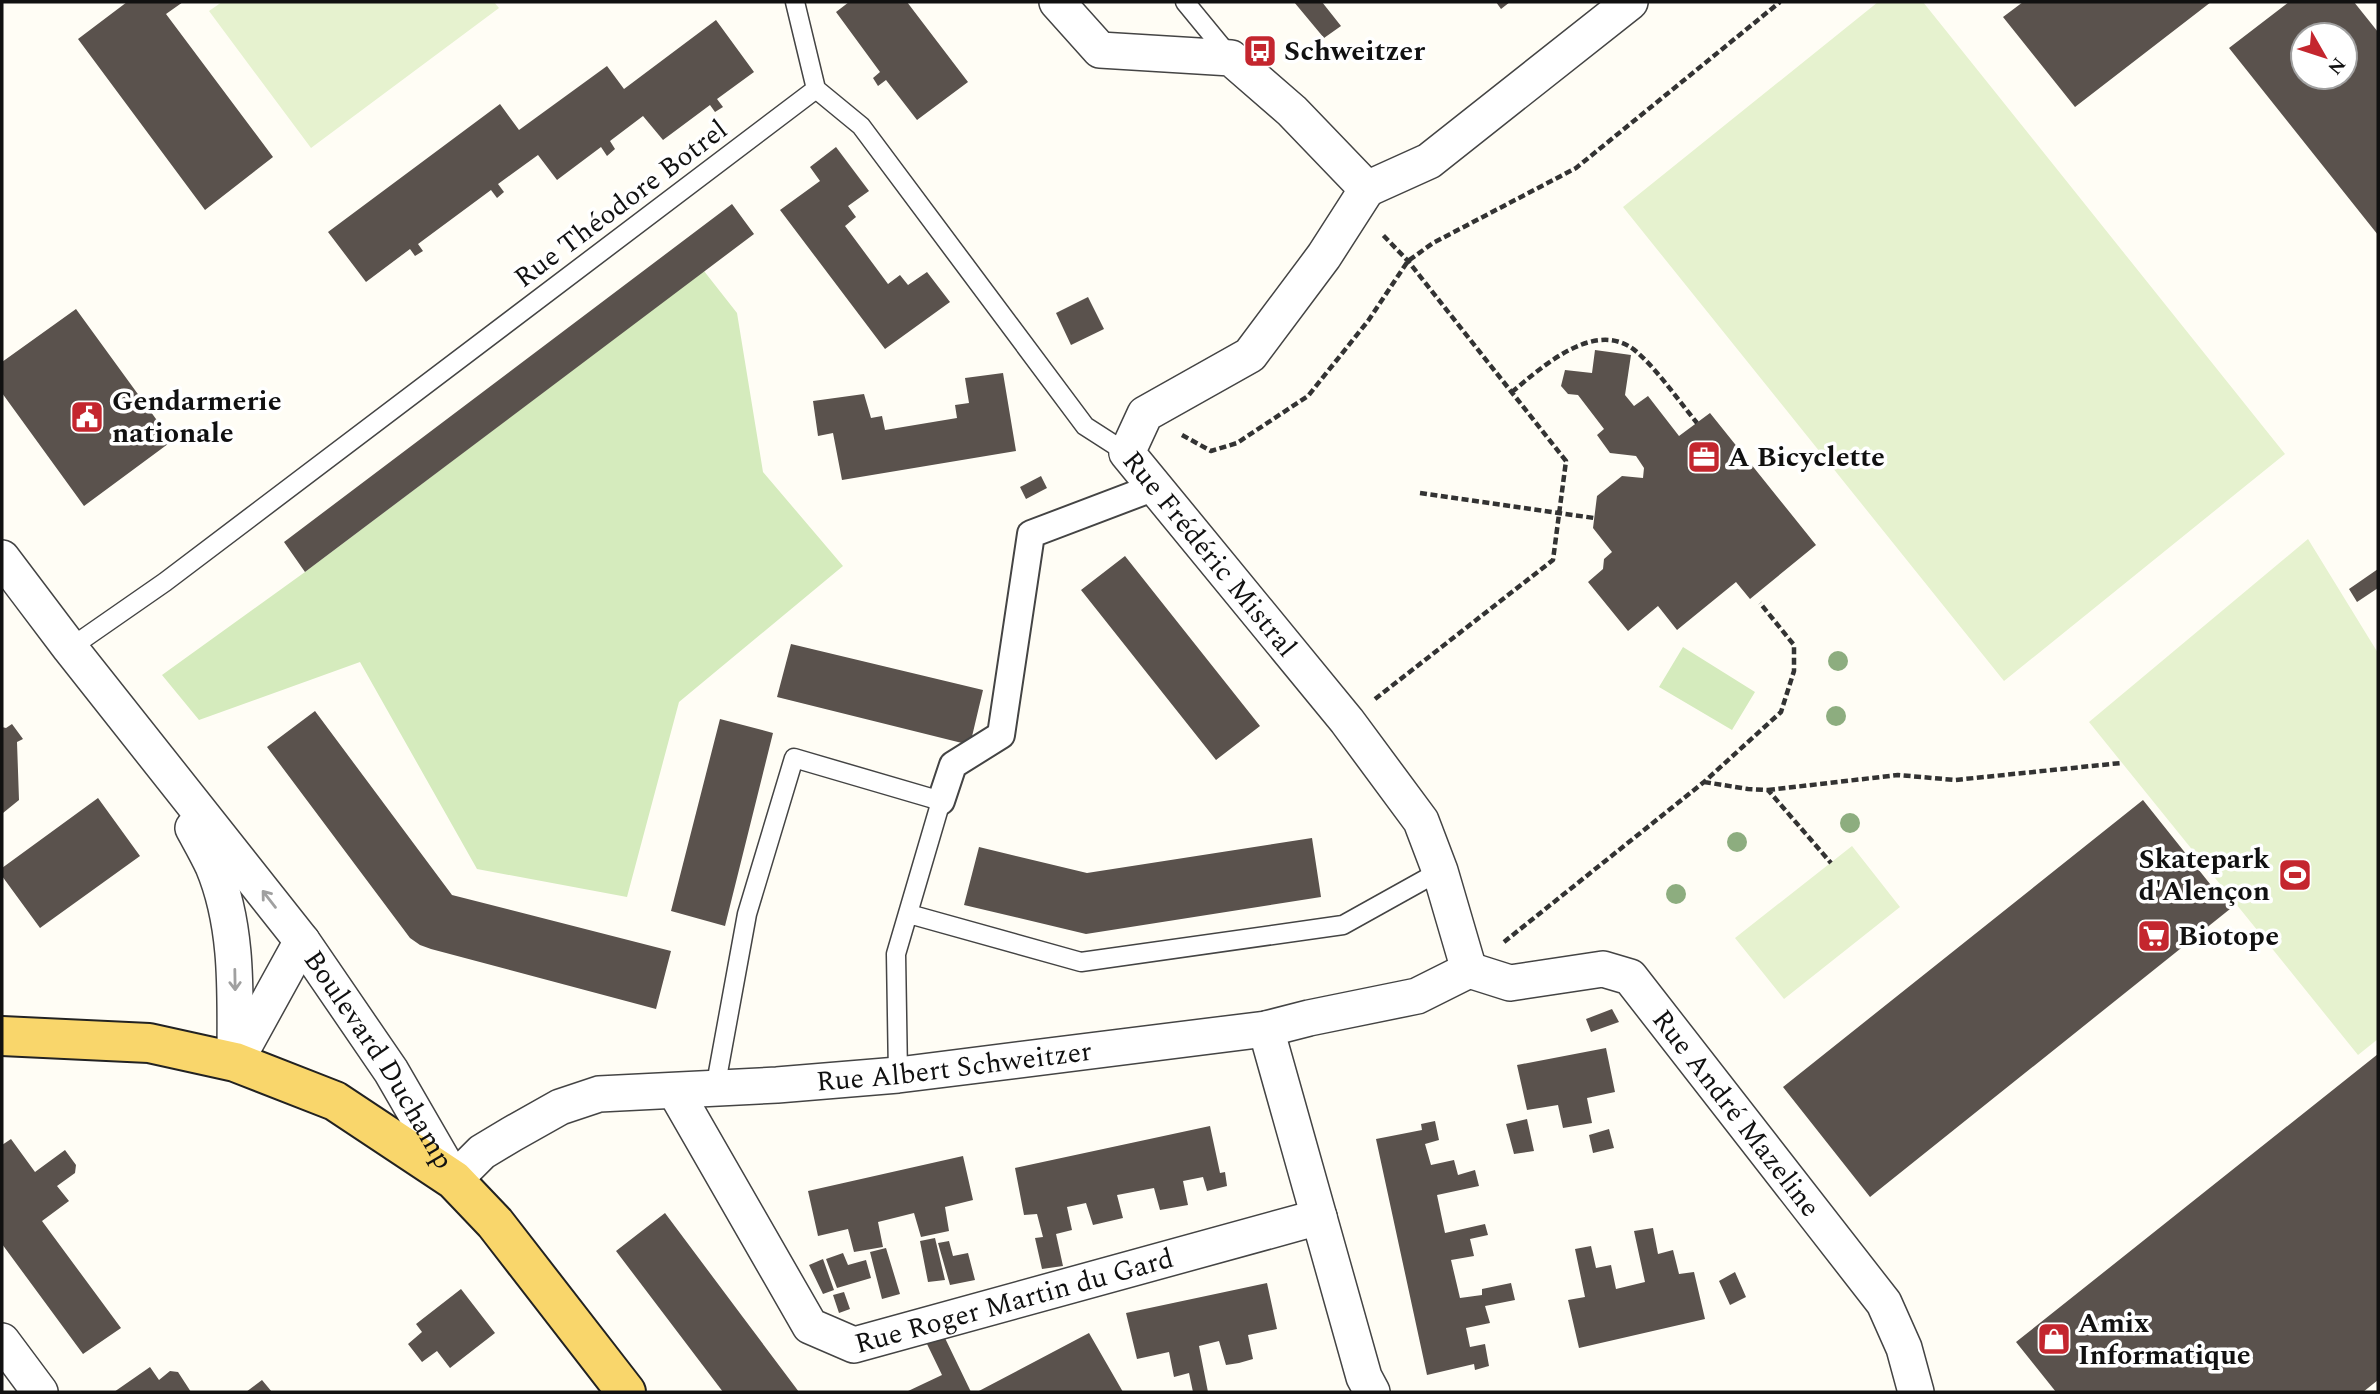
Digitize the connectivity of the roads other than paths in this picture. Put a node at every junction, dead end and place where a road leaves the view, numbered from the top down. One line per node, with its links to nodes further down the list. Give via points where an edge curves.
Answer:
1 (794, 2): 6 (lane)
2 (1057, 2): 5 (street, via 1100,50)
3 (1185, 2): 5 (lane)
4 (1630, 2): 7 (street, via 1429,161)
5 (1231, 58): 7 (street, via 1292,111)
6 (816, 89): 8 (lane, via 861,126 1085,426); 11 (lane, Rue Théodore Botrel, via 165,582)
7 (1361, 198): 8 (street, Rue Frédéric Mistral, via 1250,355 1144,414)
8 (1127, 453): 9 (street, Rue Frédéric Mistral)
9 (1155, 487): 13 (street, via 1031,534 1001,735 953,765); 14 (street, Rue Frédéric Mistral, via 1347,721 1421,821)
10 (2, 558): 11 (street, Boulevard Duchamp)
11 (70, 648): 12 (street, Boulevard Duchamp)
12 (157, 757): 16 (street, Boulevard Duchamp, one-way to 12); 20 (street, Boulevard Duchamp, one-way to 20, via 213,867 225,905 234,966)
13 (941, 802): 15 (lane); 22 (lane, via 794,758 747,914)
14 (1440, 870): 15 (lane, via 1343,925 1081,962); 17 (street, Rue Frédéric Mistral)
15 (909, 914): 21 (lane, via 896,954)
16 (302, 941): 20 (street, Boulevard Duchamp); 24 (street, Boulevard Duchamp, via 391,1071)
17 (1469, 970): 18 (street, Rue Albert Schweitzer, via 1417,996); 30 (street, Rue André Mazeline, via 1510,983 1603,970 1630,977 1884,1303 1904,1348)
18 (1266, 1029): 21 (street, Rue Albert Schweitzer); 25 (street)
19 (2, 1036): 20 (main road, via 149,1043)
20 (235, 1062): 24 (main road, Boulevard Duchamp, via 335,1101)
21 (898, 1074): 22 (street, Rue Albert Schweitzer)
22 (715, 1088): 23 (street, Rue Albert Schweitzer)
23 (675, 1091): 24 (street, Rue Albert Schweitzer, via 599,1094 560,1107 482,1152); 25 (street, Rue Roger Martin du Gard, via 810,1326 854,1345)
24 (454, 1180): 28 (main road, Boulevard Duchamp, via 495,1223)
25 (1319, 1217): 29 (street)
26 (2, 1341): 27 (street)
27 (40, 1392)
28 (626, 1392)
29 (1372, 1392)
30 (1916, 1392)

